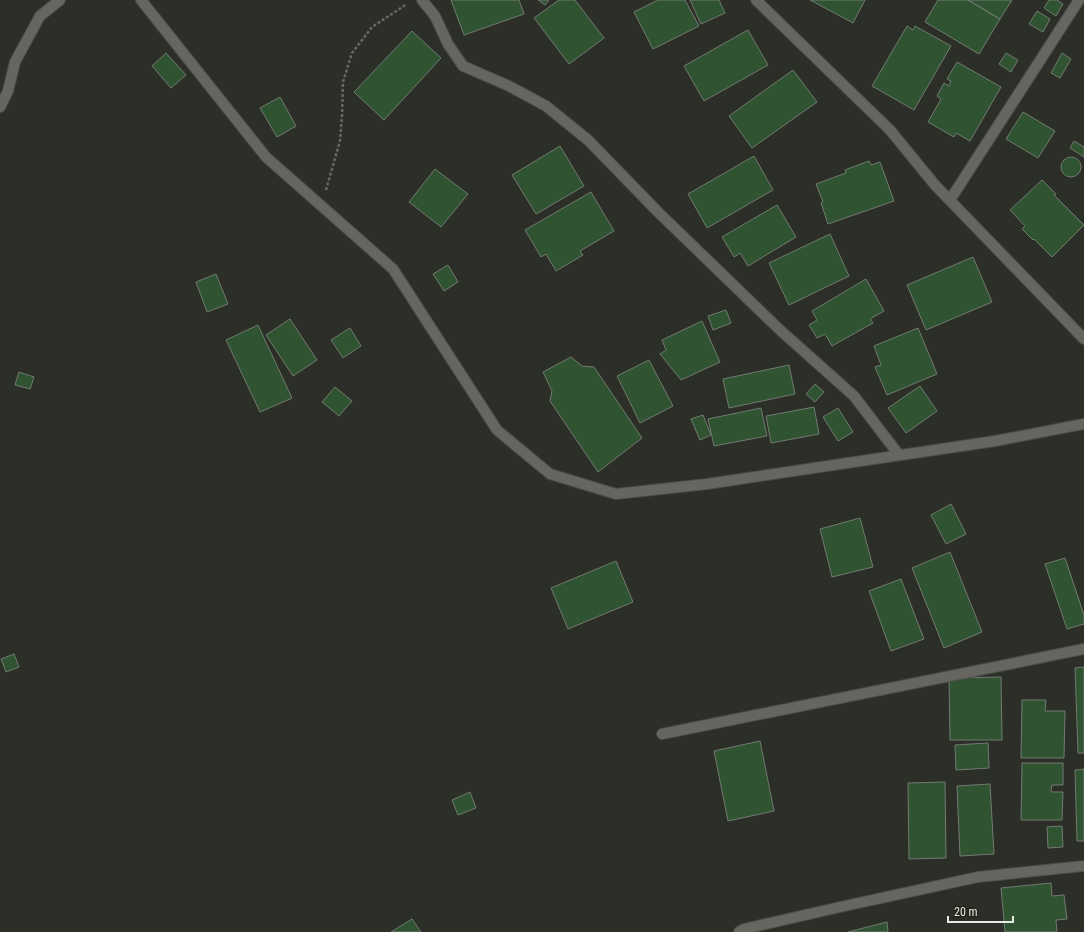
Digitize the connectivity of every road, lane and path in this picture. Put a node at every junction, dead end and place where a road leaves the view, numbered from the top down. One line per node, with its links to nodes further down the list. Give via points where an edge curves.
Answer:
1 (60, 0): 7 (street, via 40,16 14,62 8,91)
2 (141, 0): 9 (street, via 266,157)
3 (413, 0): 9 (path, via 372,27 352,54 342,82 340,141)
4 (422, 0): 12 (street, via 435,16 448,44 463,66 510,86 546,106 588,140 774,324 854,396)
5 (756, 0): 8 (street, via 890,130)
6 (1079, 0): 8 (street)
7 (0, 107)
8 (950, 200): 10 (street)
9 (322, 206): 12 (street, via 393,269 497,430 550,474 616,494 707,484)
10 (1084, 339)
11 (1084, 424): 12 (street, via 995,441)
12 (899, 455)
13 (1084, 649): 14 (street)
14 (662, 734)
15 (1084, 866): 16 (street, via 978,877 797,916)
16 (739, 932)

